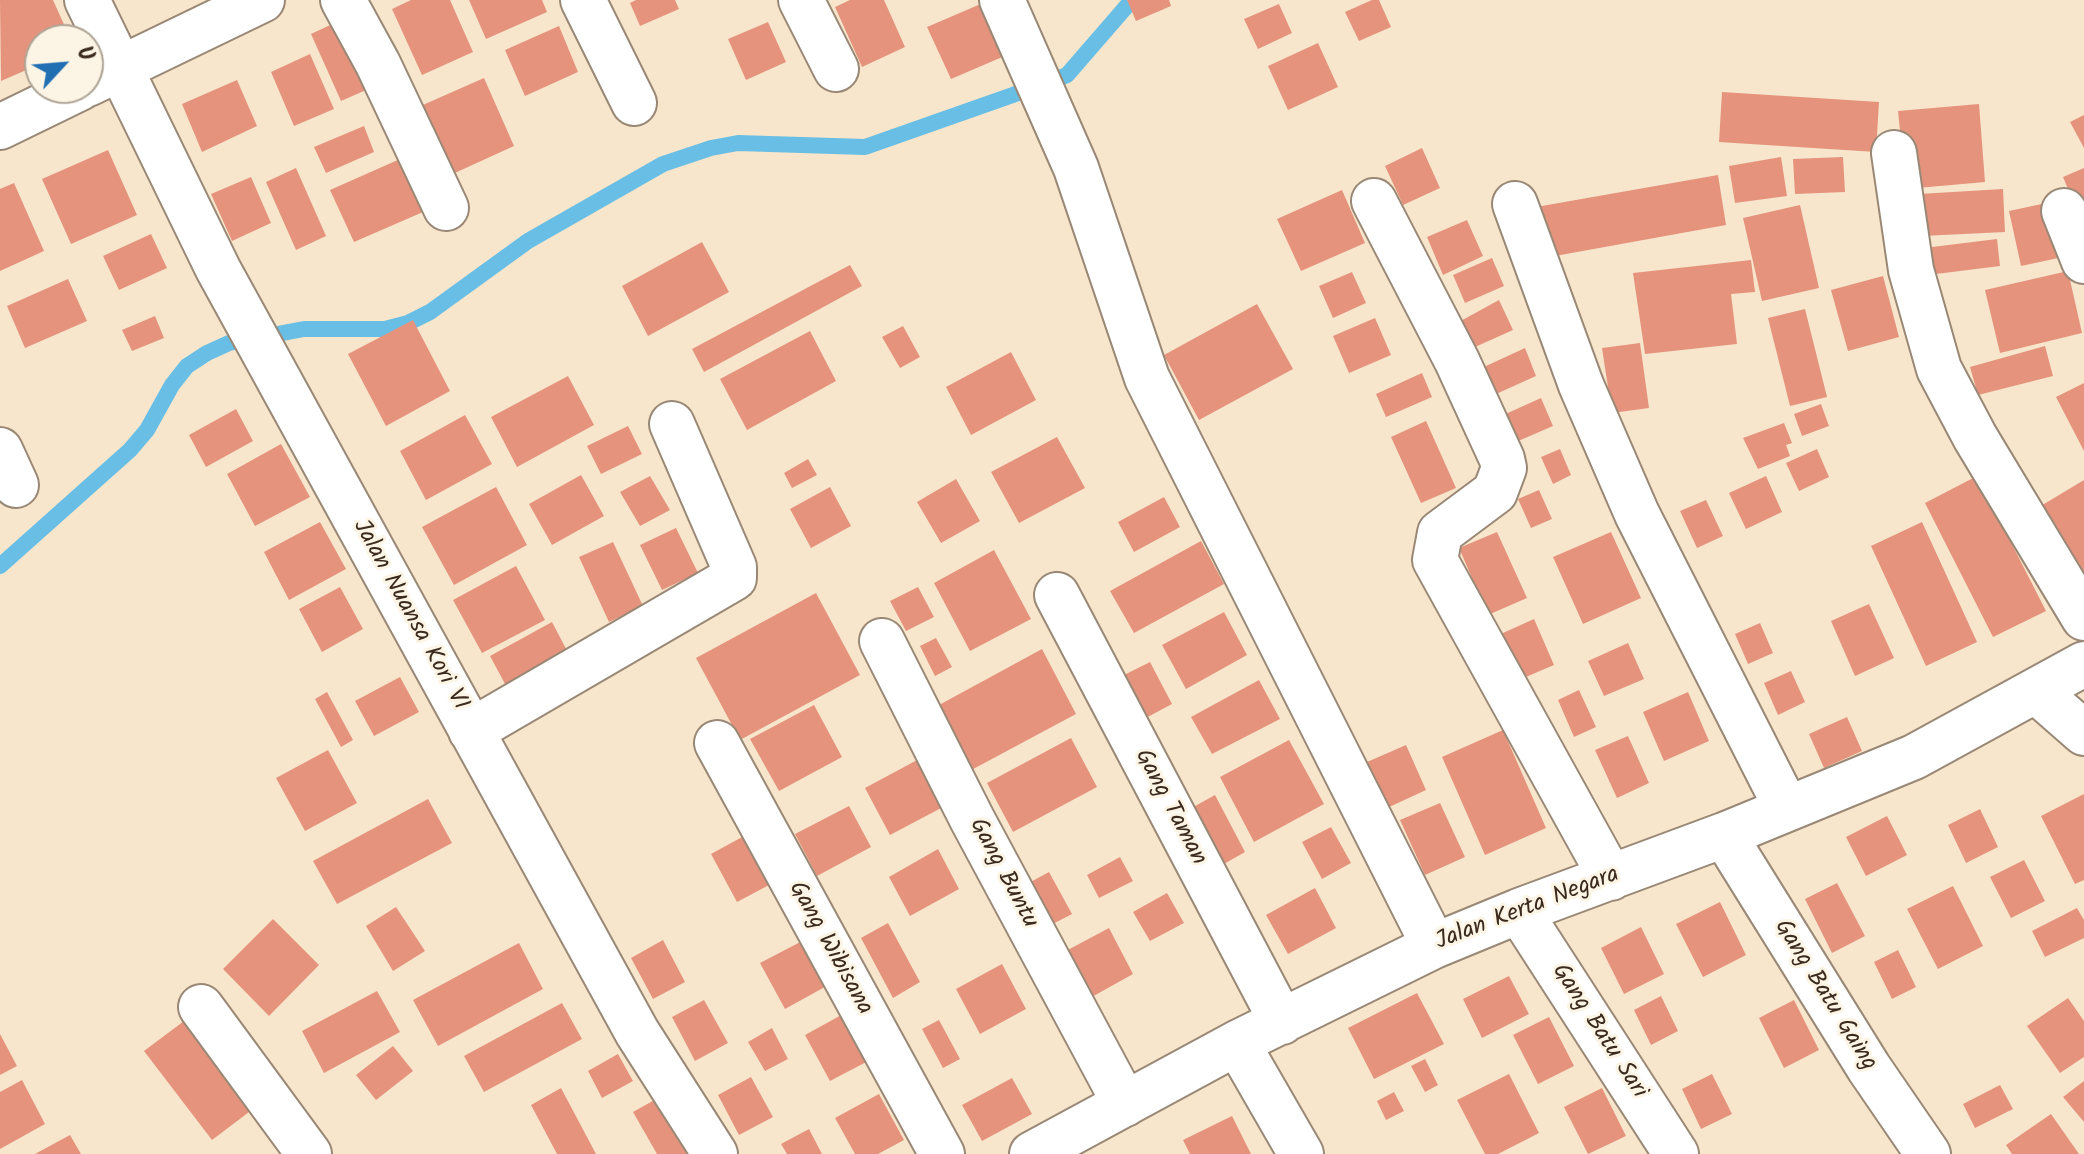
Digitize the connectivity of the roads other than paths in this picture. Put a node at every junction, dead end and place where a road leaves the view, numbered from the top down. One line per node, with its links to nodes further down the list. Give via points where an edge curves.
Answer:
1 (87, 0): 7 (street, Jalan Nuansa Kori VI)
2 (262, 0): 9 (street)
3 (343, 0): 16 (street)
4 (583, 0): 10 (street)
5 (801, 0): 8 (street)
6 (1010, 17): 32 (street, via 1076,168 1147,378)
7 (92, 24)
8 (836, 69)
9 (104, 76): 25 (street, Jalan Nuansa Kori VI, via 272,364)
10 (634, 103)
11 (47, 104): 12 (street)
12 (0, 127)
13 (1894, 153): 21 (street, via 1911,270 1939,369)
14 (1374, 201): 30 (street, via 1457,361 1504,468 1495,492 1440,533 1435,560)
15 (1515, 204): 28 (street, via 1581,385 1637,514)
16 (446, 208)
17 (2064, 211): 18 (street)
18 (2084, 261)
19 (672, 424): 25 (street, via 734,567 734,578)
20 (1057, 595): 34 (street, Gang Taman)
21 (2084, 618)
22 (882, 641): 36 (street, Gang Buntu)
23 (2084, 664): 24 (street, Jalan Kerta Negara)
24 (2036, 691): 26 (street); 28 (street, Jalan Kerta Negara, via 1914,757)
25 (471, 731): 39 (street, Jalan Nuansa Kori VI, via 637,1032)
26 (2084, 733)
27 (717, 743): 40 (street, Gang Wibisana)
28 (1787, 809): 29 (street, Jalan Kerta Negara)
29 (1724, 835): 30 (street, Jalan Kerta Negara); 43 (street, Gang Batu Gaing)
30 (1611, 878): 31 (street, Jalan Kerta Negara)
31 (1519, 911): 32 (street, Jalan Kerta Negara); 42 (street, Gang Batu Sari)
32 (1434, 946): 34 (street, Jalan Kerta Negara)
33 (201, 1007): 38 (street)
34 (1282, 1022): 35 (street, Jalan Kerta Negara)
35 (1237, 1043): 36 (street, Jalan Kerta Negara); 41 (street)
36 (1125, 1104): 37 (street, Jalan Kerta Negara)
37 (1036, 1153)
38 (309, 1154)
39 (715, 1154)
40 (942, 1154)
41 (1301, 1154)
42 (1676, 1154)
43 (1928, 1154)

